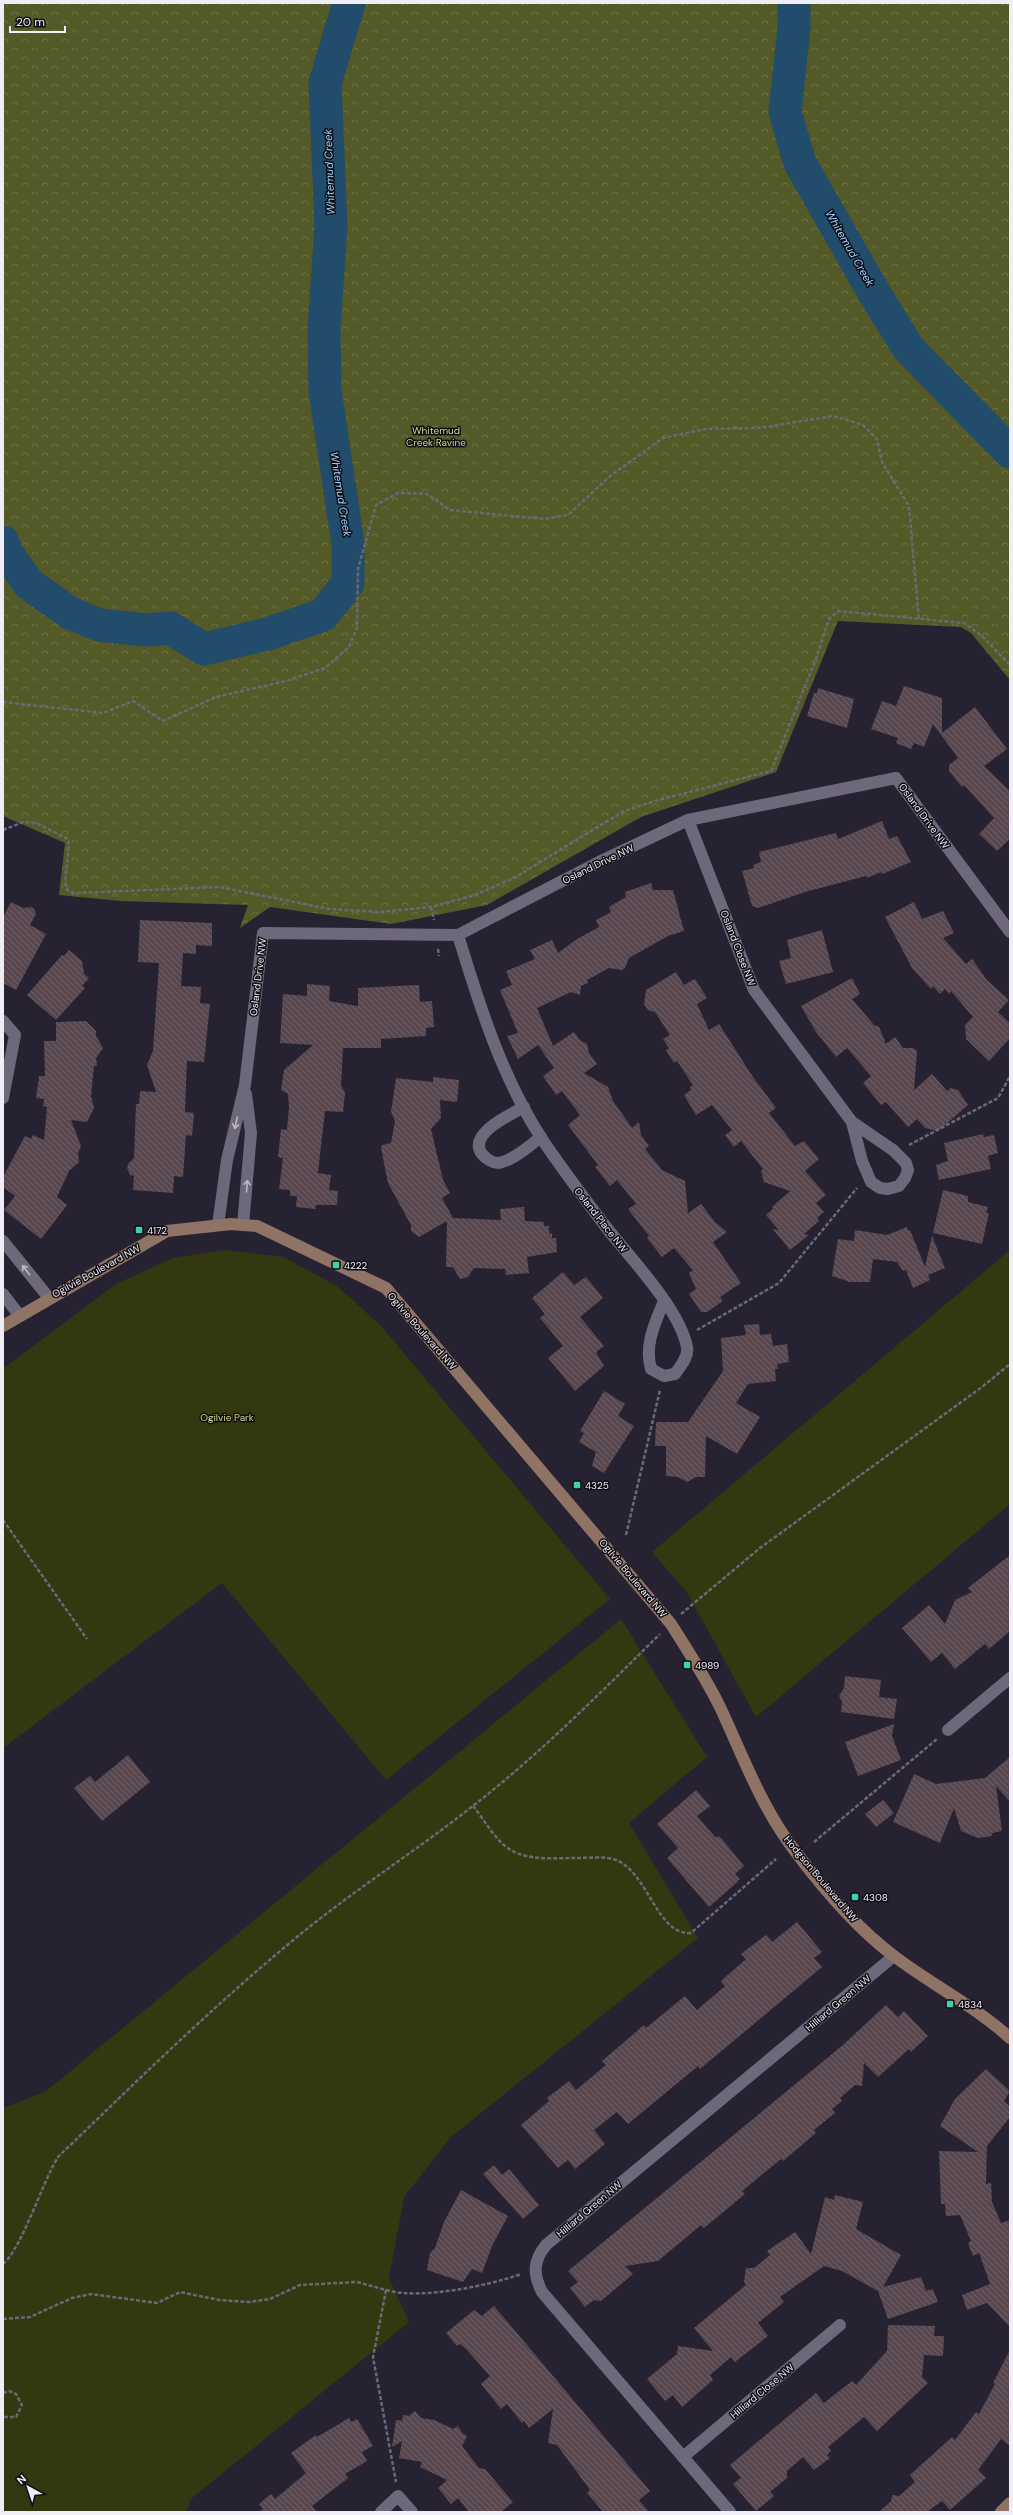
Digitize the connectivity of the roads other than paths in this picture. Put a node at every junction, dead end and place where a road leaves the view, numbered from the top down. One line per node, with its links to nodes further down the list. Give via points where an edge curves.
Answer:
1 (688, 820): 2 (street, Osland Drive NW, via 896,778); 3 (street, Osland Drive NW, via 598,862); 8 (street, Osland Close NW, via 754,990)
2 (1010, 932)
3 (458, 935): 5 (street, Osland Drive NW, via 263,933); 7 (street, Osland Place NW, via 475,991 509,1078)
4 (3, 1021): 6 (street, via 15,1035)
5 (245, 1085): 10 (street, Osland Drive NW, one-way to 10, via 227,1160); 11 (street, Osland Drive NW, one-way to 5, via 251,1133)
6 (3, 1098)
7 (524, 1106): 9 (street, Osland Place NW); 9 (street, via 496,1123 481,1137 479,1145 482,1154 490,1161 498,1163)
8 (852, 1122): 8 (street, Osland Close NW, via 862,1161 871,1182 880,1188 898,1186 908,1170 906,1163 893,1150)
9 (541, 1137): 15 (street, Osland Place NW)
10 (218, 1225): 11 (street, Ogilvie Boulevard NW); 14 (street, Ogilvie Boulevard NW, via 167,1231)
11 (243, 1225): 18 (street, Ogilvie Boulevard NW, via 257,1226 386,1288)
12 (3, 1241): 14 (street, one-way to 12)
13 (3, 1294): 16 (street)
14 (49, 1298): 16 (street, Ogilvie Boulevard NW)
15 (664, 1301): 15 (street, Osland Place NW, via 679,1325 688,1349 685,1360 675,1374 664,1376 651,1369 648,1357 653,1327)
16 (19, 1315): 17 (street, Ogilvie Boulevard NW)
17 (3, 1326)
18 (671, 1624): 21 (street, Hodgson Boulevard NW, via 705,1679 747,1770 780,1830 834,1897)
19 (1010, 1678): 20 (street)
20 (948, 1730)
21 (894, 1956): 22 (street, Hodgson Boulevard NW, via 960,2000); 24 (street, Hilliard Green NW, via 546,2245 537,2259 536,2280 542,2292)
22 (1010, 2038)
23 (840, 2325): 24 (street, Hilliard Close NW)
24 (683, 2457): 28 (street)
25 (1010, 2503): 29 (street)
26 (381, 2512): 27 (street, via 398,2496)
27 (412, 2512)
28 (730, 2512)
29 (1000, 2512)

